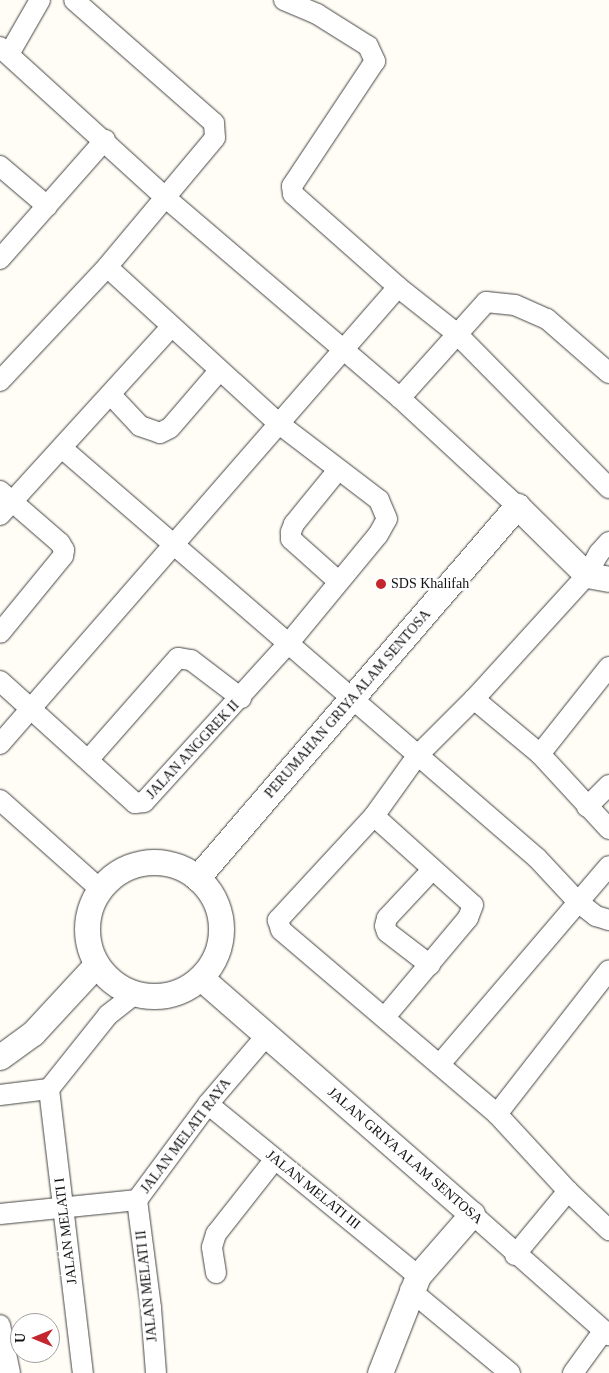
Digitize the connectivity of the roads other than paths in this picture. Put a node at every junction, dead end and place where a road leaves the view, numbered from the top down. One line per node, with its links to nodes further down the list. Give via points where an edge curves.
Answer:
1 (40, 0): 4 (street)
2 (74, 0): 7 (street, via 214,123 212,144)
3 (284, 0): 11 (street, via 317,14 374,53 372,69 291,190)
4 (5, 51): 5 (street)
5 (105, 140): 7 (street); 8 (street)
6 (0, 166): 8 (street)
7 (166, 198): 10 (street); 14 (street)
8 (47, 206): 9 (street)
9 (0, 259)
10 (107, 267): 12 (street); 17 (street)
11 (398, 287): 13 (street); 14 (street)
12 (171, 327): 15 (street); 18 (street)
13 (456, 333): 16 (street, via 486,302 515,305 547,318); 19 (street); 23 (street)
14 (343, 351): 19 (street); 20 (street)
15 (219, 371): 18 (street, via 170,428 160,433 140,426); 20 (street)
16 (609, 373)
17 (0, 381)
18 (112, 395): 21 (street)
19 (400, 398): 25 (street)
20 (278, 423): 22 (street); 27 (street)
21 (63, 449): 24 (street); 27 (street)
22 (338, 470): 29 (street, via 291,532 291,539); 29 (street, JALAN ANGGREK II, via 379,500 387,519 378,535)
23 (609, 488)
24 (4, 503): 30 (street, via 60,543 64,550 63,556)
25 (517, 506): 28 (street); 36 (street, PERUMAHAN GRIYA ALAM SENTOSA)
26 (609, 542): 28 (street, via 598,553)
27 (173, 544): 31 (street); 37 (street)
28 (598, 577): 35 (street)
29 (338, 581): 31 (street, JALAN ANGGREK II)
30 (0, 632)
31 (288, 644): 34 (street, JALAN ANGGREK II); 36 (street)
32 (609, 667): 39 (street)
33 (0, 682): 37 (street, JALAN ANGGREK II)
34 (241, 698): 41 (street, via 191,660 178,658); 41 (street, JALAN ANGGREK II, via 144,802 135,803)
35 (474, 699): 39 (street); 40 (street)
36 (351, 700): 40 (street); 49 (street, PERUMAHAN GRIYA ALAM SENTOSA)
37 (30, 711): 38 (street); 41 (street, JALAN ANGGREK II)
38 (0, 744)
39 (540, 754): 44 (street)
40 (417, 756): 45 (street); 51 (street, via 537,858)
41 (88, 760)
42 (609, 785): 44 (street)
43 (0, 800): 50 (street)
44 (587, 807): 46 (street)
45 (374, 816): 48 (street); 58 (street, via 279,916 278,924 281,930)
46 (609, 829)
47 (609, 866): 51 (street)
48 (432, 871): 54 (street, via 470,899 473,911); 54 (street, via 387,918 385,926 387,932)
49 (197, 878): 50 (street, via 174,865 146,862 128,866); 56 (street, via 210,892 221,927 212,963)
50 (100, 888): 53 (street, via 90,906 86,926 88,946)
51 (578, 902): 52 (street, via 596,916); 61 (street)
52 (609, 920)
53 (96, 965): 57 (street, via 112,982); 60 (street, via 33,1033)
54 (430, 965): 58 (street)
55 (609, 970): 65 (street)
56 (201, 978): 57 (street, via 169,995); 59 (street, JALAN GRIYA ALAM SENTOSA)
57 (134, 995): 62 (street, via 108,1015)
58 (385, 1017): 61 (street)
59 (267, 1035): 64 (street, JALAN MELATI RAYA); 71 (street, JALAN GRIYA ALAM SENTOSA)
60 (0, 1057)
61 (440, 1064): 65 (street)
62 (49, 1089): 63 (street); 69 (street, JALAN MELATI I)
63 (0, 1095)
64 (208, 1104): 66 (street, JALAN MELATI III); 68 (street, JALAN MELATI RAYA)
65 (497, 1114): 67 (street)
66 (275, 1159): 74 (street, via 216,1234 212,1247); 75 (street, JALAN MELATI III)
67 (568, 1191): 72 (street); 73 (street)
68 (137, 1200): 69 (street, JALAN MELATI RAYA); 80 (street, JALAN MELATI II, via 152,1308)
69 (62, 1209): 70 (street, JALAN MELATI RAYA); 79 (street, JALAN MELATI I)
70 (0, 1214)
71 (472, 1214): 73 (street, JALAN GRIYA ALAM SENTOSA); 75 (street)
72 (609, 1230)
73 (516, 1255): 77 (street, JALAN GRIYA ALAM SENTOSA)
74 (216, 1273)
75 (414, 1283): 81 (street); 82 (street, JALAN MELATI III)
76 (0, 1325): 78 (street)
77 (606, 1334): 83 (street)
78 (5, 1361)
79 (83, 1373)
80 (156, 1373)
81 (380, 1373)
82 (510, 1373)
83 (573, 1373)

